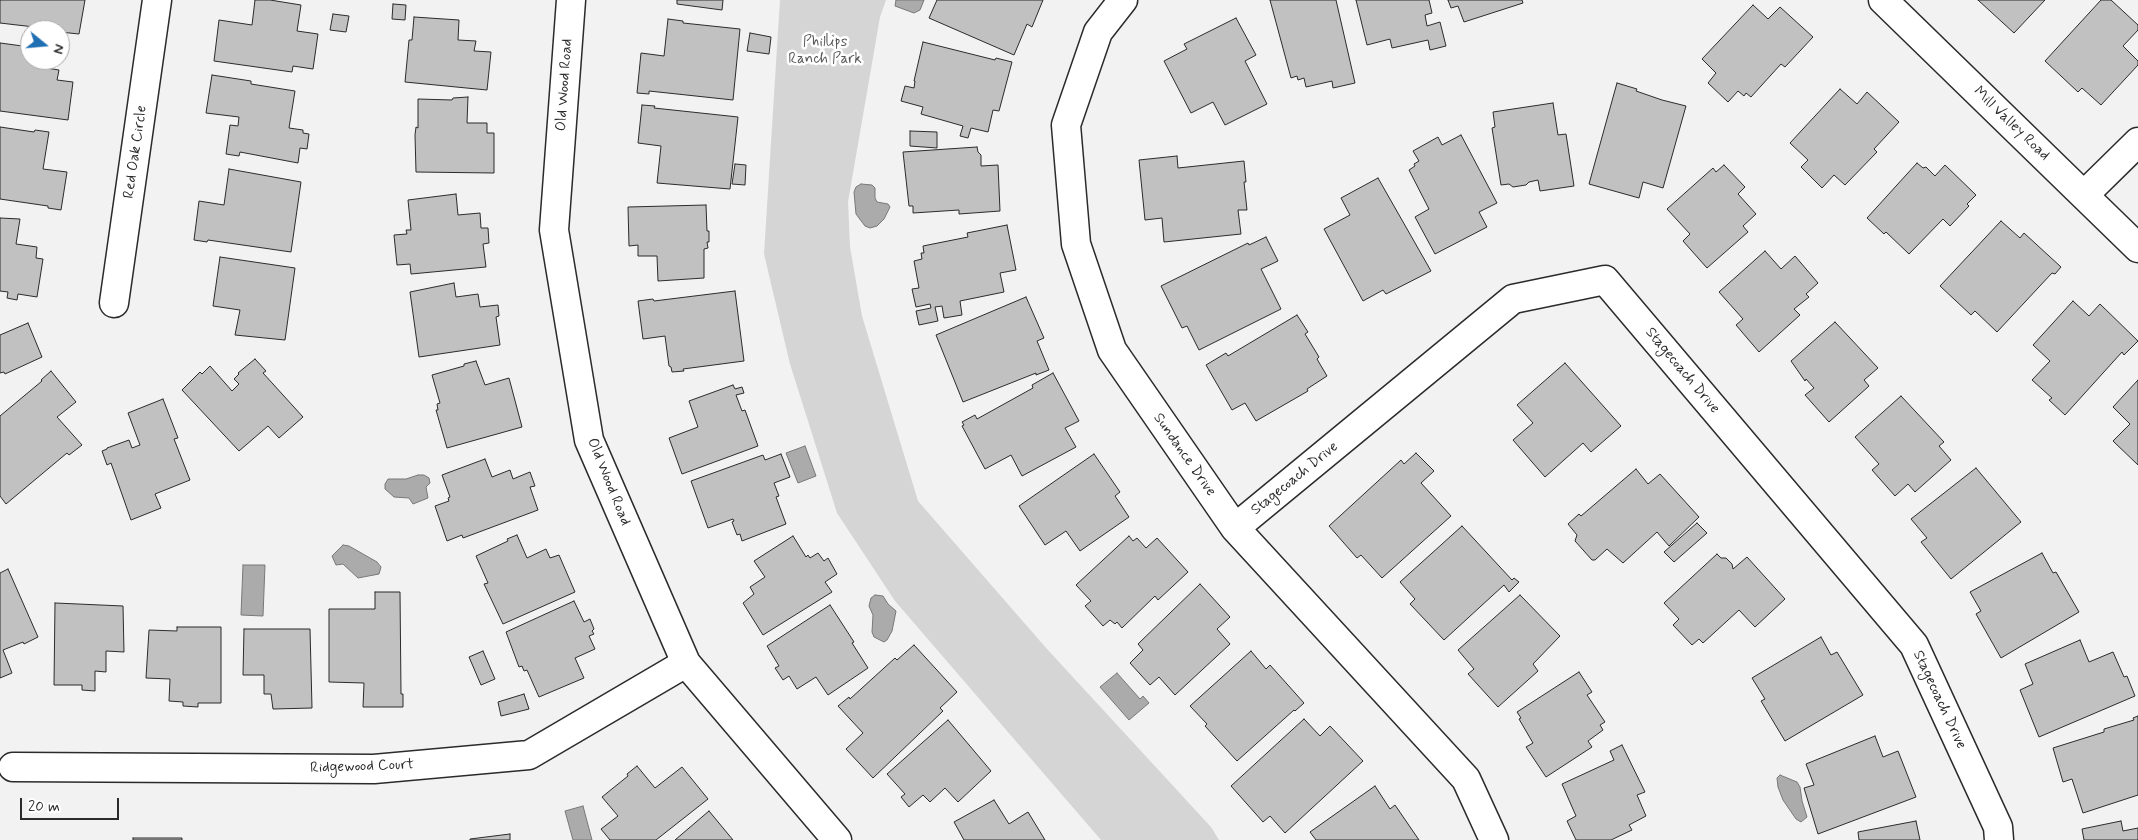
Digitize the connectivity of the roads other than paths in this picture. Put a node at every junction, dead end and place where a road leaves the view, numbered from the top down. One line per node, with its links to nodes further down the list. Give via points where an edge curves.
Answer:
1 (157, 0): 8 (street, Red Oak Circle)
2 (572, 0): 10 (street, Old Wood Road, via 554,230 589,440)
3 (1123, 0): 9 (street, Sundance Drive, via 1098,32 1066,125 1076,244 1112,350)
4 (1883, 0): 6 (street, Mill Valley Road)
5 (2138, 142): 6 (street)
6 (2084, 195): 7 (street, Mill Valley Road)
7 (2138, 248)
8 (114, 303)
9 (1235, 528): 13 (street, Sundance Drive, via 1466,779); 14 (street, Stagecoach Drive, via 1513,299 1605,280 1914,645 1998,827)
10 (686, 663): 11 (street, Ridgewood Court, via 529,755 374,769); 12 (street, Old Wood Road)
11 (13, 767)
12 (837, 840)
13 (1494, 840)
14 (1999, 840)

